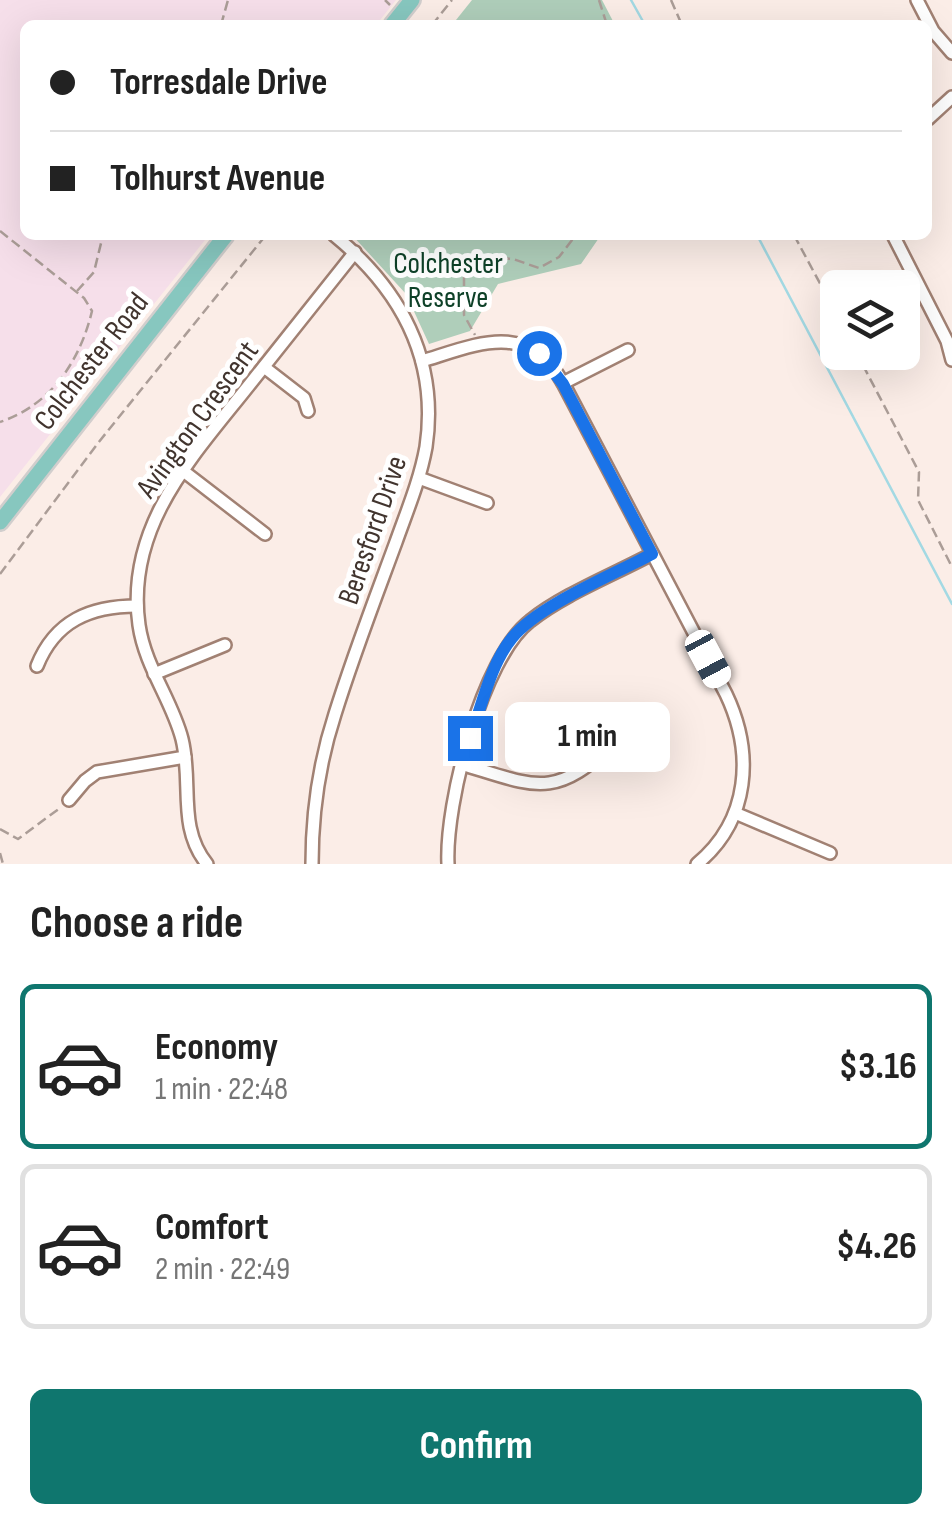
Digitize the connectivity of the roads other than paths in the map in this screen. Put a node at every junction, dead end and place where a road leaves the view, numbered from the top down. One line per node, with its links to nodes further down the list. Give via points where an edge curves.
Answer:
1 (412, 0): 2 (main road)
2 (396, 20)
3 (932, 28): 4 (street)
4 (952, 54)
5 (952, 97): 6 (street)
6 (932, 115)
7 (222, 240): 20 (main road, Colchester Road)
8 (340, 240): 10 (street, Beresford Drive)
9 (896, 240): 12 (street)
10 (355, 252): 13 (street, Beresford Drive, via 397,303); 14 (street, Avington Crescent)
11 (628, 350): 15 (street)
12 (952, 360)
13 (422, 361): 15 (street, via 506,341 529,348); 18 (street, Beresford Drive, via 428,415)
14 (264, 367): 16 (street, via 304,398); 17 (street, Avington Crescent)
15 (563, 384): 22 (street)
16 (308, 412)
17 (182, 470): 21 (street); 23 (street, Avington Crescent, via 149,530)
18 (418, 478): 19 (street); 34 (street, Beresford Drive, via 328,739)
19 (486, 504)
20 (0, 522)
21 (264, 534)
22 (652, 554): 29 (street, via 532,619 512,638); 31 (street, via 739,725 745,763)
23 (137, 606): 25 (street, via 103,608 56,632); 26 (street, Avington Crescent)
24 (225, 645): 26 (street)
25 (37, 666)
26 (154, 674): 28 (street, Avington Crescent)
27 (614, 744): 29 (street, via 588,769 559,783 520,782)
28 (186, 758): 30 (street, via 97,772); 33 (street, Avington Crescent, via 190,832)
29 (461, 764): 35 (street, via 450,809)
30 (69, 800)
31 (735, 813): 32 (street); 36 (street)
32 (830, 853)
33 (208, 864)
34 (312, 864)
35 (448, 864)
36 (697, 864)

